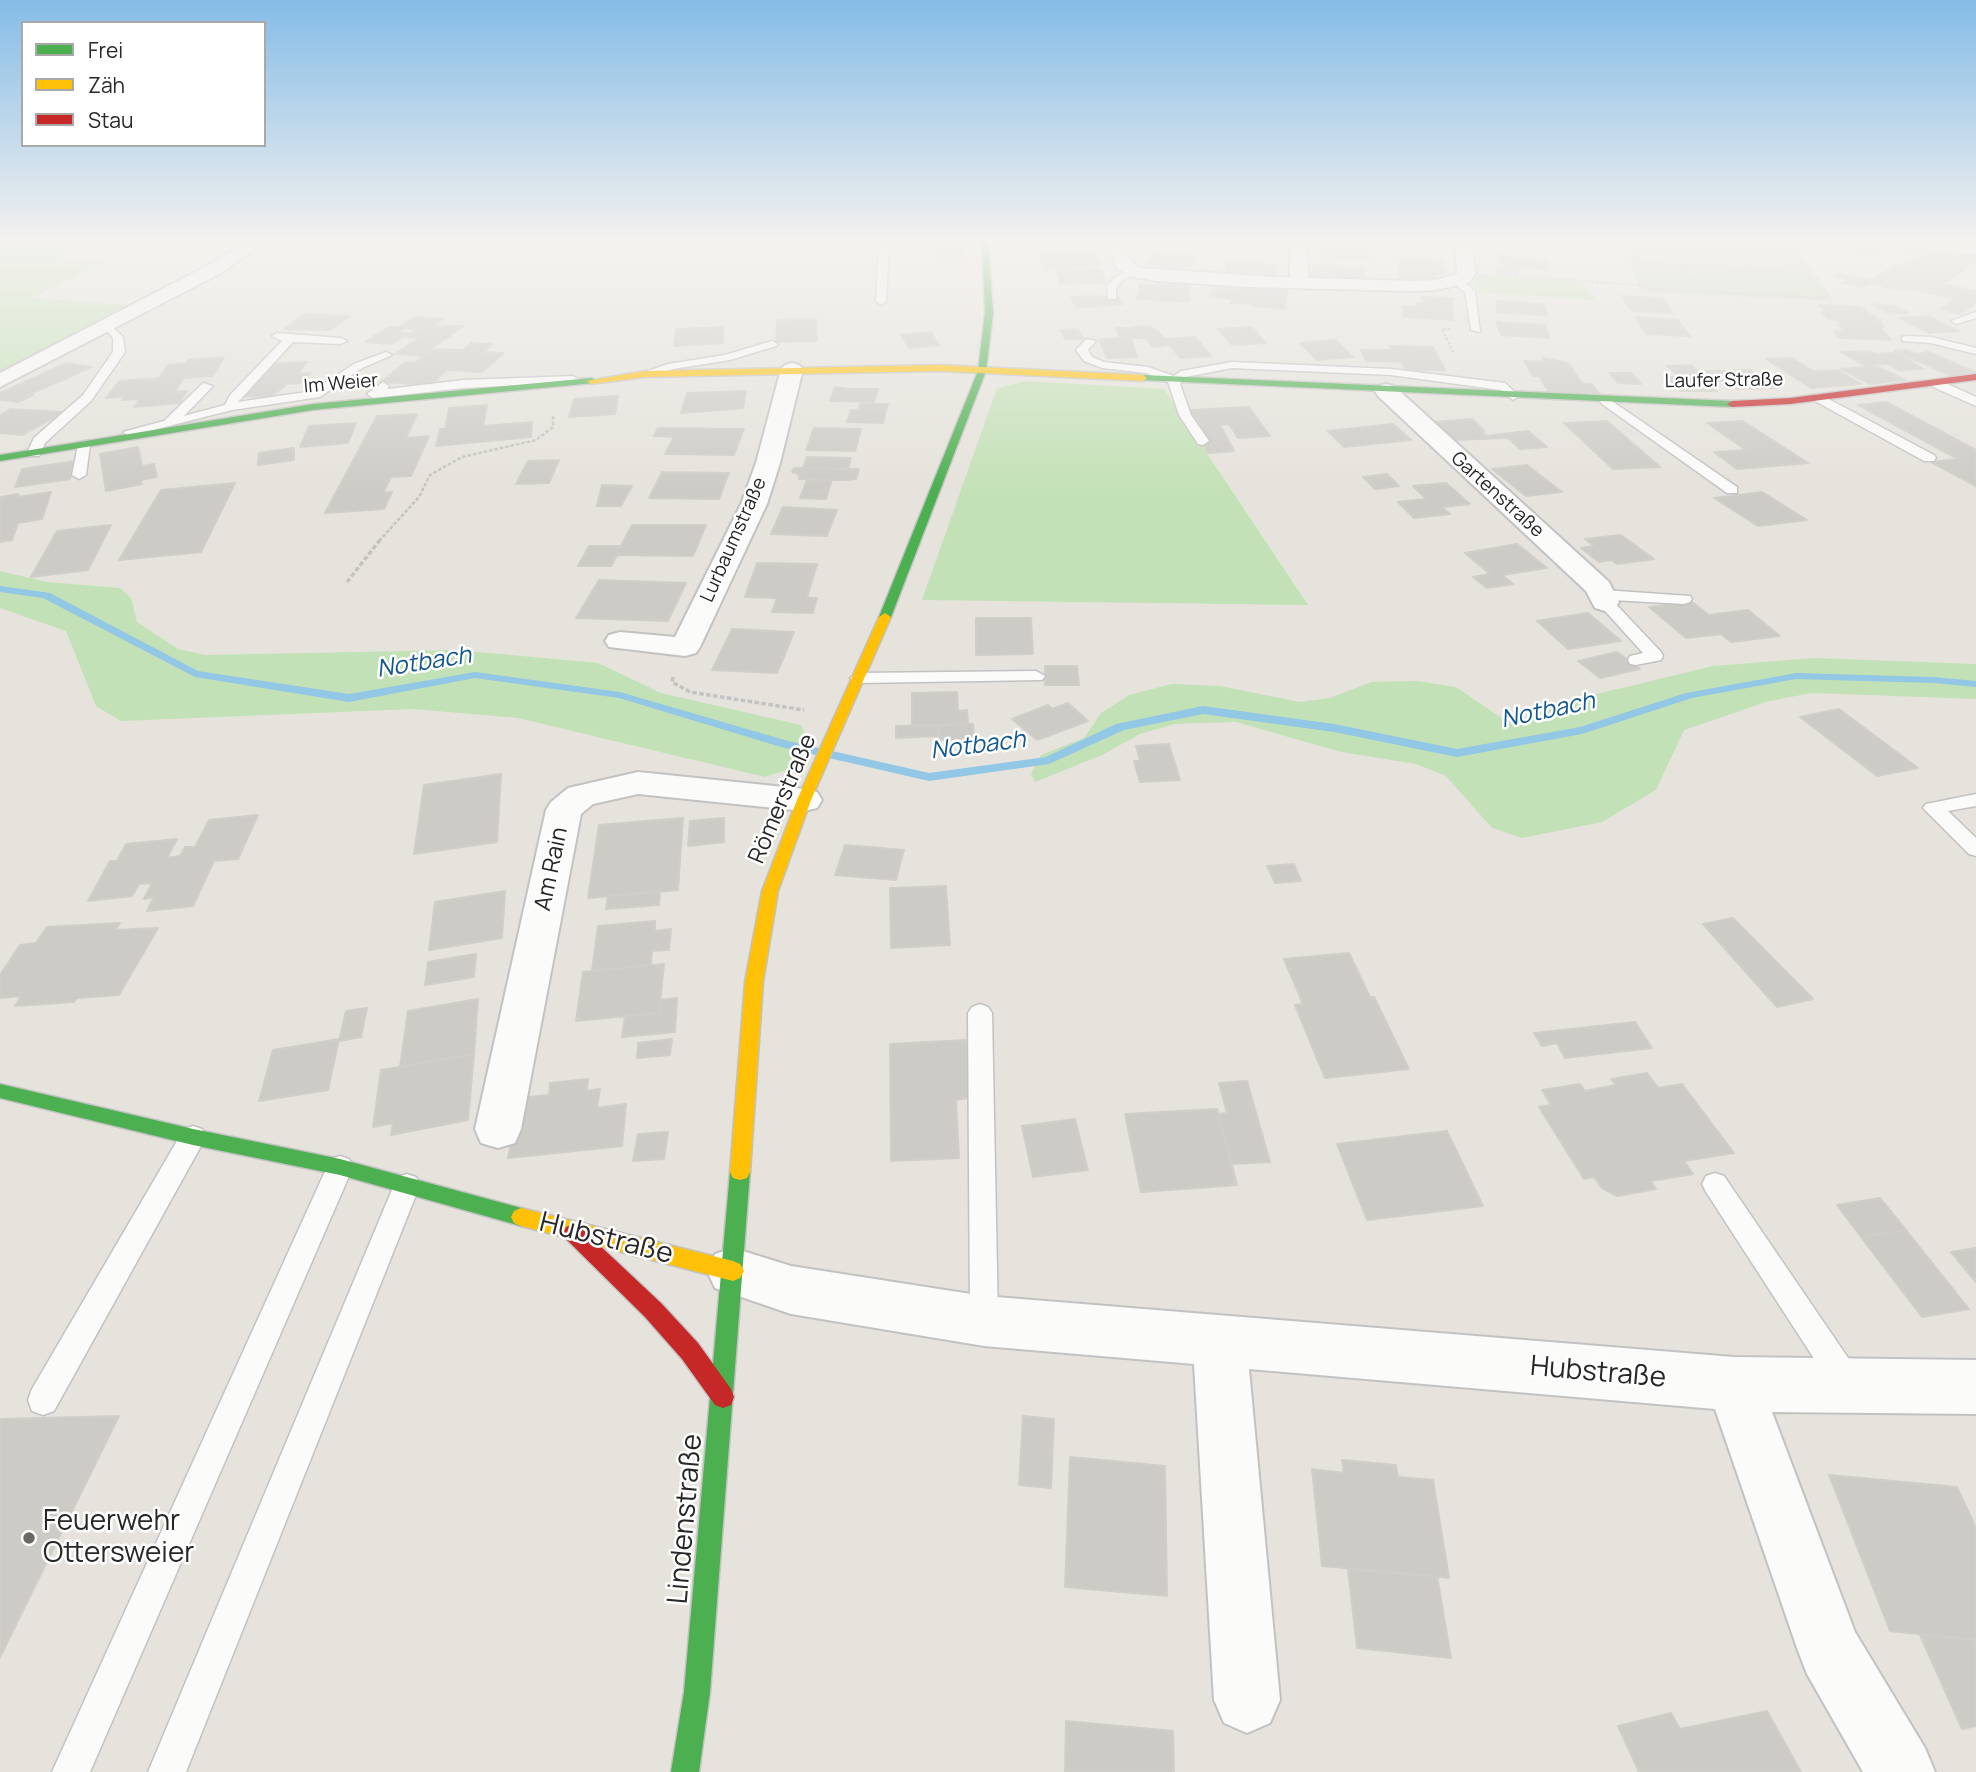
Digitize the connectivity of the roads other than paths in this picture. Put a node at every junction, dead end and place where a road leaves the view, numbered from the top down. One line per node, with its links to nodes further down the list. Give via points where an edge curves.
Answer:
1 (108, 326): 21 (street); 36 (lane, via 118,337 119,352 87,398 39,441)
2 (988, 326): 15 (main road)
3 (1475, 326): 4 (lane)
4 (1476, 330)
5 (276, 336): 6 (lane)
6 (290, 339): 8 (lane); 31 (lane)
7 (1906, 339): 12 (lane)
8 (341, 341)
9 (1090, 341): 20 (lane, Laufer Straße, via 1082,351 1088,359 1148,370)
10 (772, 344): 16 (lane)
11 (704, 349): 16 (lane, via 658,360)
12 (1976, 351)
13 (386, 355): 31 (lane, via 358,366 316,394)
14 (792, 369): 15 (main road, Im Weier); 16 (main road, Im Weier); 43 (street, Lurbaumstraße, via 754,504 685,647)
15 (982, 371): 20 (main road, Laufer Straße); 46 (main road, Römerstraße)
16 (651, 372): 19 (main road, Im Weier)
17 (475, 373): 22 (lane)
18 (1976, 377): 23 (main road, Laufer Straße)
19 (593, 381): 22 (lane); 34 (main road, Im Weier, via 302,409)
20 (1175, 381): 26 (main road, Laufer Straße); 27 (lane, Laufer Straße, via 1181,374 1231,365 1428,376 1505,387); 33 (lane, via 1185,415)
21 (0, 382)
22 (464, 384): 25 (lane, via 373,394)
23 (1937, 384): 28 (main road, Laufer Straße); 30 (lane)
24 (207, 386): 32 (lane)
25 (383, 386)
26 (1386, 391): 27 (main road, Laufer Straße); 41 (street, Gartenstraße, via 1600,588)
27 (1513, 396): 29 (main road, Laufer Straße)
28 (1819, 398): 29 (main road, Laufer Straße, via 1719,405); 38 (lane)
29 (1606, 401): 40 (lane)
30 (1976, 402)
31 (230, 407): 32 (lane)
32 (167, 423): 35 (lane)
33 (1203, 441)
34 (83, 444): 35 (main road, Im Weier); 39 (lane)
35 (63, 448): 36 (main road, Im Weier)
36 (34, 453): 37 (main road, Im Weier)
37 (0, 458)
38 (1929, 458)
39 (79, 475)
40 (1732, 490)
41 (1604, 598): 42 (lane); 44 (lane, via 1654,656)
42 (1684, 598)
43 (620, 640)
44 (1636, 660)
45 (1036, 676): 46 (lane)
46 (859, 678): 47 (main road, Römerstraße)
47 (810, 788): 52 (street, Am Rain, via 638,783 581,796 564,810); 58 (main road, Römerstraße, via 770,891 754,982)
48 (1976, 800): 49 (lane, via 1933,808)
49 (1976, 849)
50 (980, 1013): 59 (lane)
51 (0, 1091): 53 (main road, Hubstraße)
52 (498, 1129)
53 (193, 1137): 54 (main road, Hubstraße); 65 (lane)
54 (340, 1167): 56 (main road, Hubstraße); 67 (lane)
55 (1715, 1184): 62 (lane)
56 (407, 1185): 57 (main road, Hubstraße); 68 (lane)
57 (572, 1231): 58 (main road, Hubstraße); 64 (main road, via 653,1310)
58 (733, 1270): 59 (street, Hubstraße, via 791,1290); 64 (main road, Lindenstraße)
59 (984, 1321): 60 (street, Hubstraße)
60 (1220, 1341): 61 (street, Hubstraße); 66 (street)
61 (1734, 1384): 62 (street, Hubstraße); 70 (street, via 1830,1651)
62 (1849, 1386): 63 (street, Hubstraße)
63 (1976, 1387)
64 (723, 1397): 69 (main road, Lindenstraße, via 697,1692)
65 (43, 1400)
66 (1247, 1700)
67 (71, 1772)
68 (167, 1772)
69 (685, 1772)
70 (1901, 1772)

